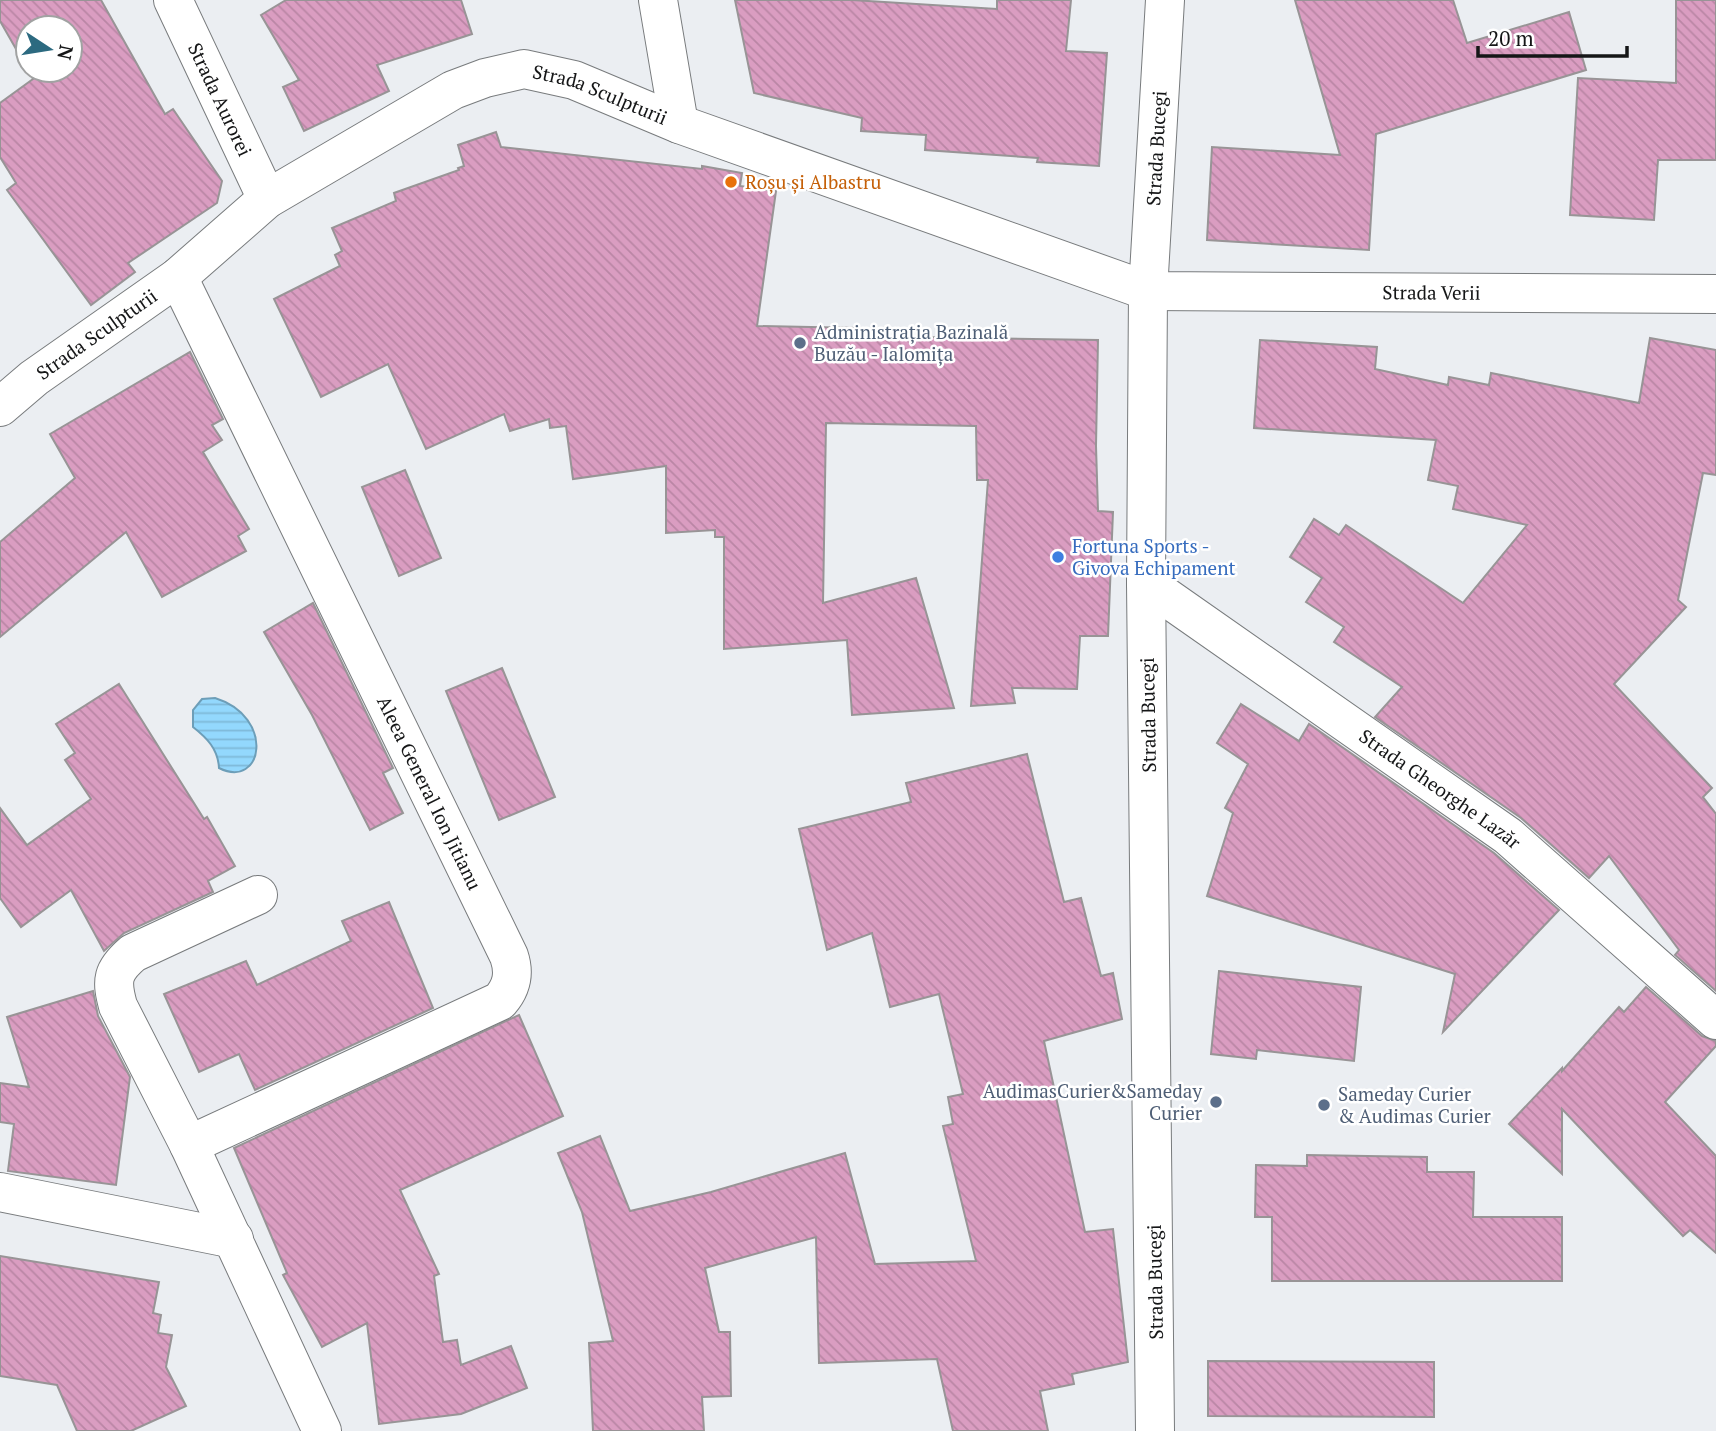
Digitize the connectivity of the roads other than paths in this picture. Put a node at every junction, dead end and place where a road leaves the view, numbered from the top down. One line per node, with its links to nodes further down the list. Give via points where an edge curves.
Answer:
1 (173, 0): 5 (street, Strada Aurorei)
2 (658, 0): 4 (street)
3 (1165, 0): 7 (street, Strada Bucegi)
4 (679, 124): 5 (street, Strada Sculpturii, via 574,80 524,69 453,90); 7 (street, Strada Sculpturii)
5 (267, 199): 6 (street, Strada Sculpturii)
6 (178, 277): 9 (street, Strada Sculpturii); 13 (street, Aleea General Ion Jitianu, via 513,967 510,990 500,1001)
7 (1148, 291): 8 (street, Strada Verii); 10 (street, Strada Bucegi)
8 (1716, 294)
9 (0, 407)
10 (1146, 583): 12 (street, Strada Gheorghe Lazăr, via 1508,836); 17 (street, Strada Bucegi)
11 (258, 895): 13 (street, via 133,953 118,965 114,991 118,1006)
12 (1716, 1020)
13 (189, 1145): 15 (street)
14 (0, 1192): 15 (street)
15 (234, 1239): 16 (street)
16 (322, 1431)
17 (1155, 1431)

